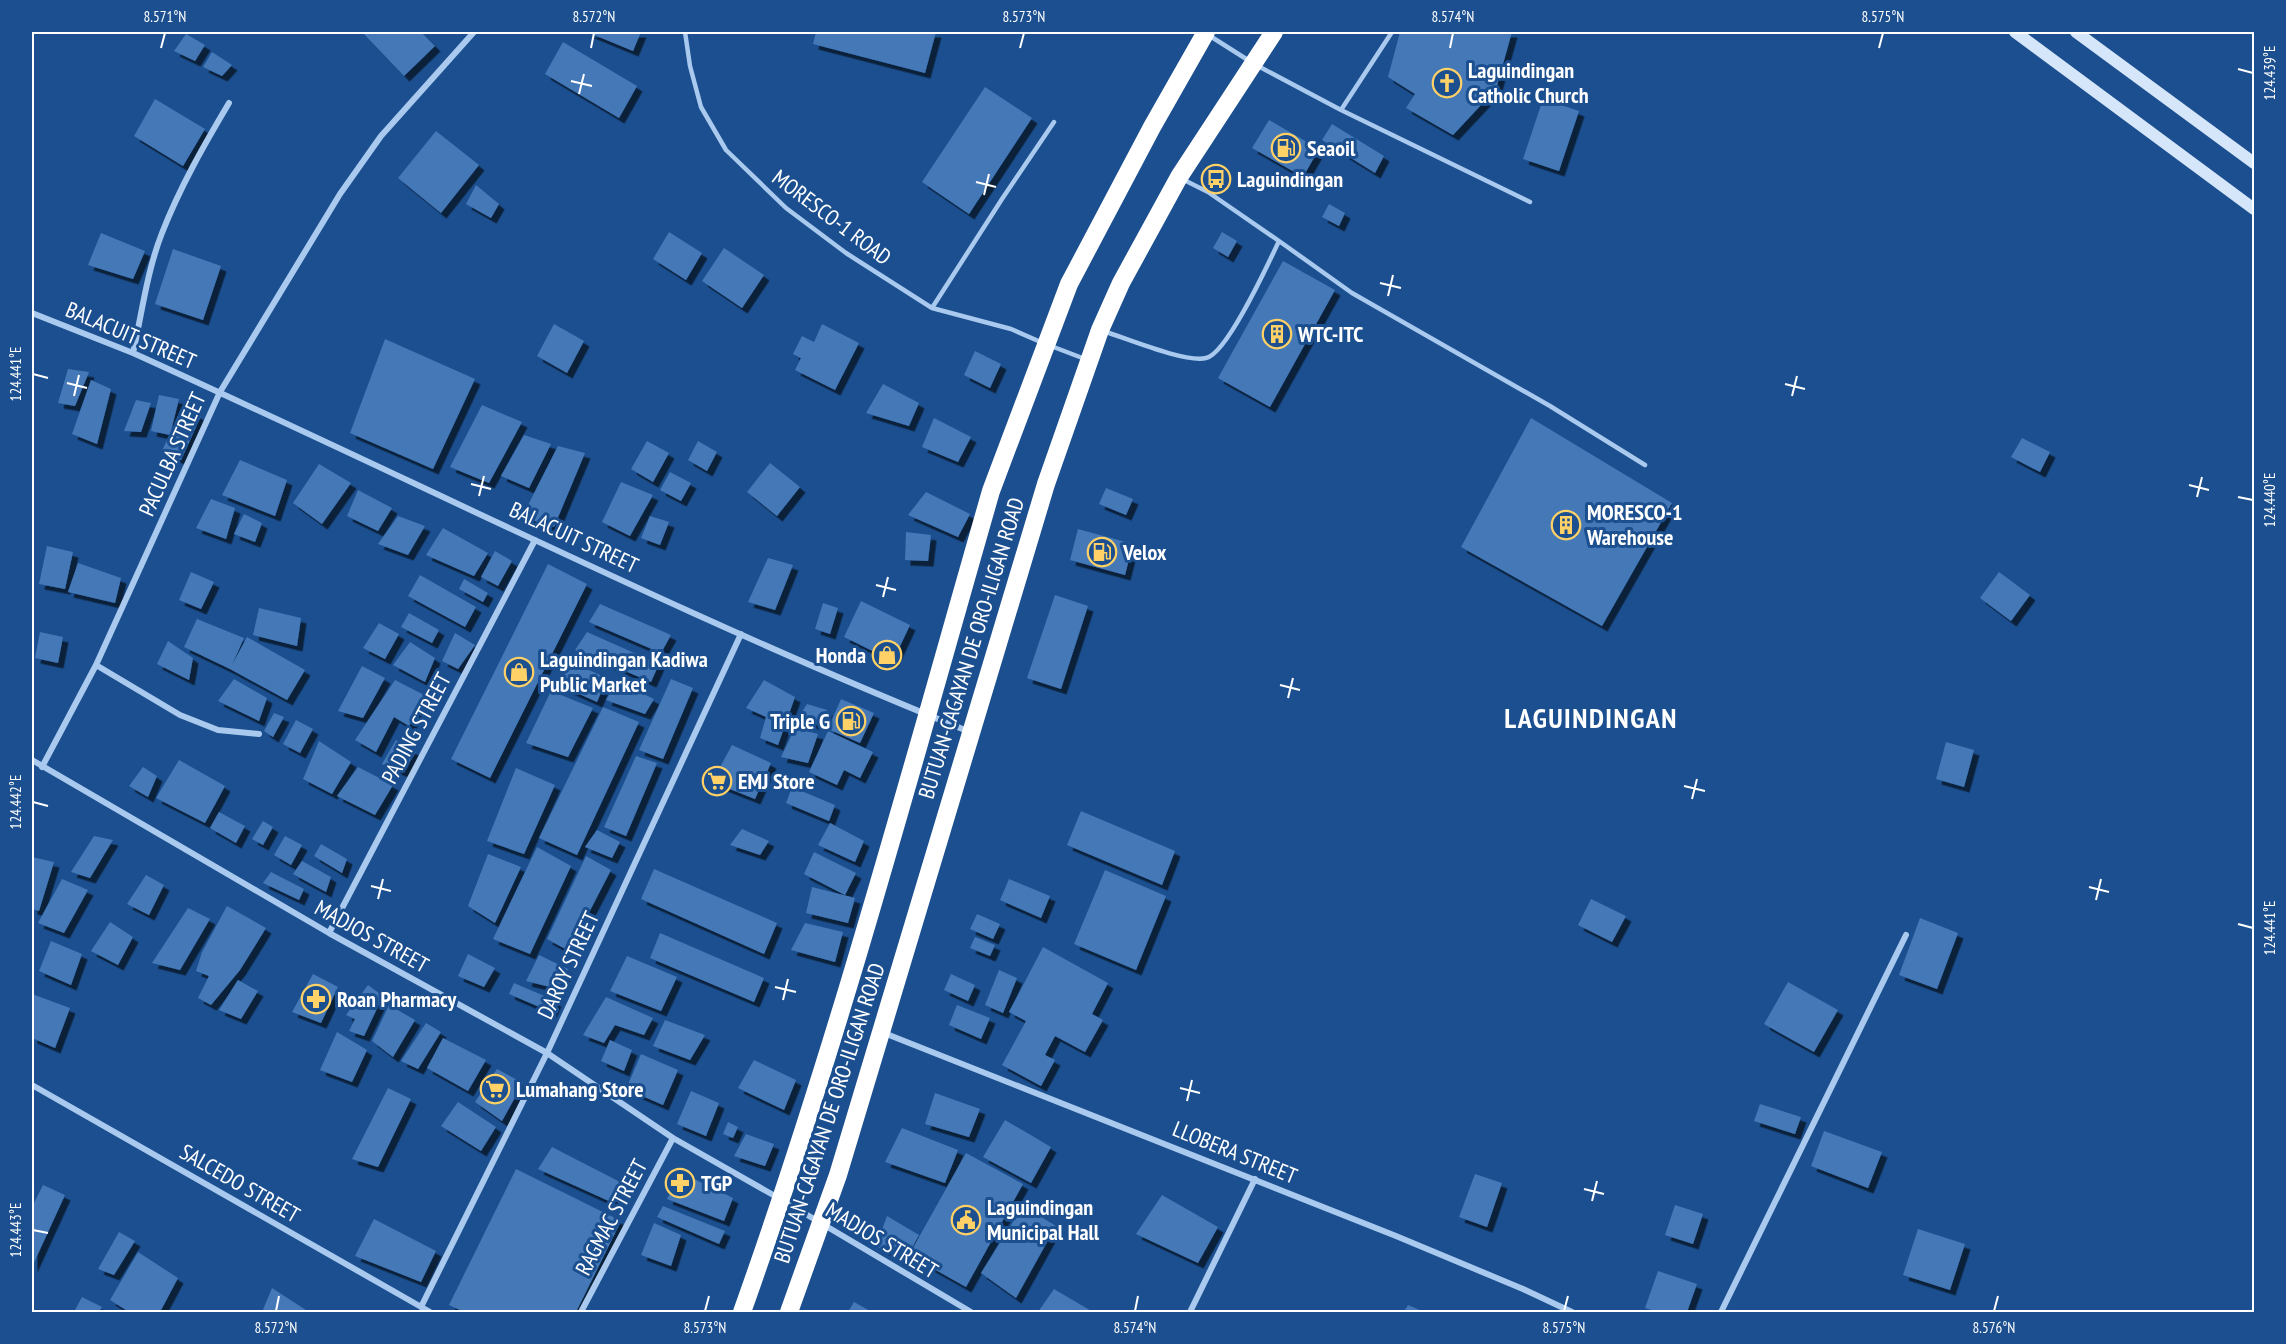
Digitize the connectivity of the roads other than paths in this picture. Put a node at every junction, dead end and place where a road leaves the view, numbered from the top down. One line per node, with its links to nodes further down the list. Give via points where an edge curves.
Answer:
1 (474, 32): 23 (street, PACULBA STREET, via 381,136 340,194)
2 (685, 32): 17 (lane, MORESCO-1 ROAD, via 701,107 726,150 786,208 846,253)
3 (1206, 32): 8 (lane); 20 (highway, BUTUAN-CAGAYAN DE ORO-ILIGAN ROAD, via 1069,284)
4 (1274, 32): 8 (highway, BUTUAN-CAGAYAN DE ORO-ILIGAN ROAD)
5 (1392, 32): 10 (lane)
6 (2015, 32): 15 (main road)
7 (2076, 32): 12 (main road)
8 (1252, 63): 10 (lane); 13 (highway, BUTUAN-CAGAYAN DE ORO-ILIGAN ROAD)
9 (229, 103): 21 (street, via 188,171 161,234)
10 (1341, 110): 14 (lane)
11 (1054, 122): 17 (lane)
12 (2254, 162)
13 (1179, 177): 16 (lane); 19 (highway, BUTUAN-CAGAYAN DE ORO-ILIGAN ROAD)
14 (1530, 202)
15 (2254, 209)
16 (1279, 241): 19 (lane, via 1245,307 1213,356 1205,359 1180,355); 24 (lane, via 1352,293)
17 (932, 308): 20 (lane, MORESCO-1 ROAD, via 1011,329)
18 (32, 313): 21 (street, BALACUIT STREET)
19 (1100, 330): 22 (highway, BUTUAN-CAGAYAN DE ORO-ILIGAN ROAD)
20 (1045, 344): 22 (lane, MORESCO-1 ROAD); 28 (highway, BUTUAN-CAGAYAN DE ORO-ILIGAN ROAD, via 991,491)
21 (134, 353): 23 (street, BALACUIT STREET)
22 (1089, 360): 29 (highway, BUTUAN-CAGAYAN DE ORO-ILIGAN ROAD, via 1046,484)
23 (220, 392): 25 (street, BALACUIT STREET); 27 (street, PACULBA STREET)
24 (1646, 465)
25 (535, 540): 26 (street, BALACUIT STREET); 33 (street, PADING STREET)
26 (741, 634): 28 (street, BALACUIT STREET); 36 (street, DAROY STREET)
27 (96, 665): 30 (street, via 180,715 218,730); 32 (street, PACULBA STREET)
28 (927, 714): 29 (street, BALACUIT STREET); 40 (highway, BUTUAN-CAGAYAN DE ORO-ILIGAN ROAD)
29 (971, 732): 35 (highway, BUTUAN-CAGAYAN DE ORO-ILIGAN ROAD)
30 (259, 734)
31 (32, 760): 32 (street, MADJOS STREET)
32 (42, 767): 33 (street, MADJOS STREET)
33 (329, 933): 36 (street, MADJOS STREET)
34 (1906, 935): 50 (street)
35 (881, 1032): 39 (street, LLOBERA STREET); 41 (highway, BUTUAN-CAGAYAN DE ORO-ILIGAN ROAD)
36 (547, 1053): 38 (street, MADJOS STREET); 42 (street, DAROY STREET)
37 (32, 1085): 42 (street, SALCEDO STREET)
38 (673, 1138): 40 (street, MADJOS STREET); 44 (street, RAGMAC STREET)
39 (1255, 1179): 48 (street); 49 (street, LLOBERA STREET, via 1523,1288)
40 (782, 1200): 41 (street, MADJOS STREET); 45 (highway, BUTUAN-CAGAYAN DE ORO-ILIGAN ROAD)
41 (820, 1225): 46 (highway, BUTUAN-CAGAYAN DE ORO-ILIGAN ROAD); 47 (street, MADJOS STREET)
42 (421, 1307): 43 (street, SALCEDO STREET)
43 (430, 1312)
44 (581, 1312)
45 (742, 1312)
46 (789, 1312)
47 (971, 1312)
48 (1190, 1312)
49 (1572, 1312)
50 (1721, 1312)

